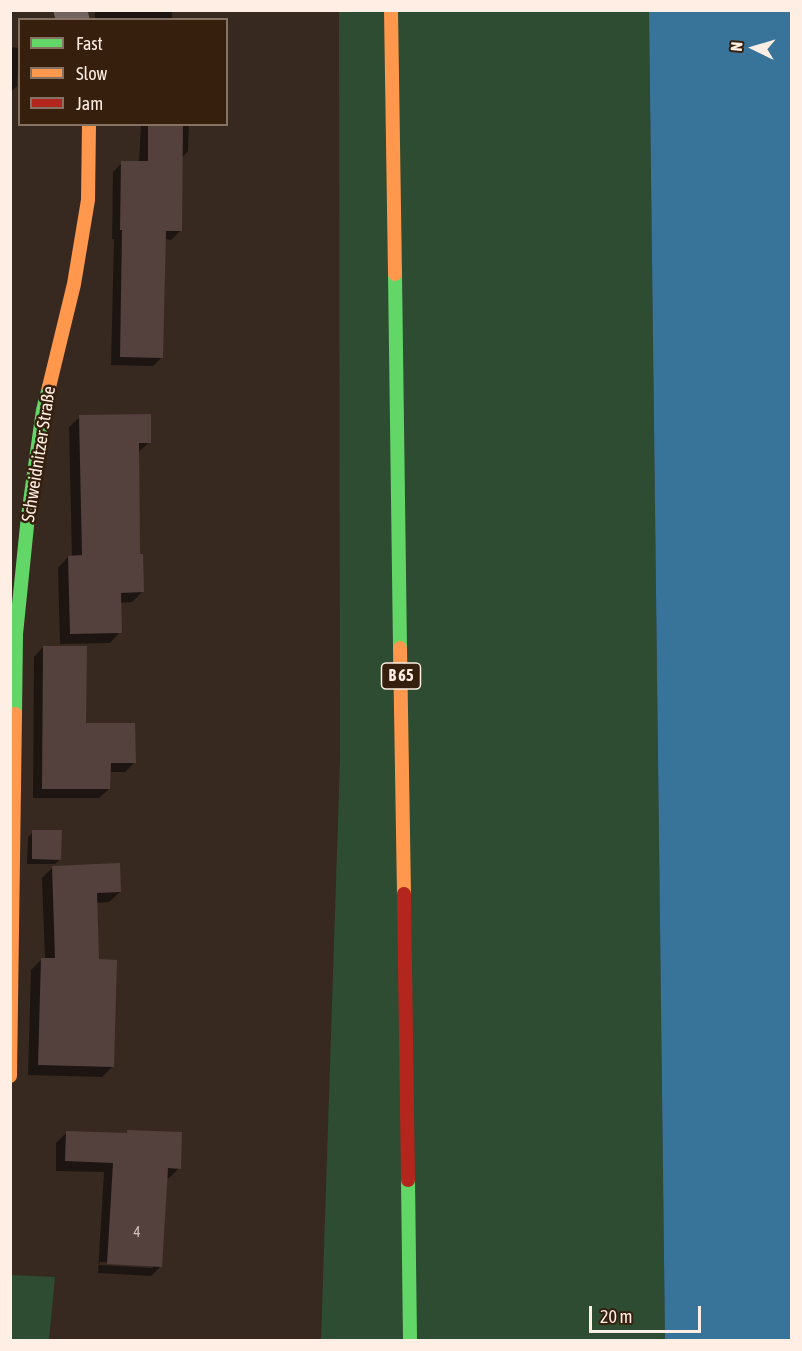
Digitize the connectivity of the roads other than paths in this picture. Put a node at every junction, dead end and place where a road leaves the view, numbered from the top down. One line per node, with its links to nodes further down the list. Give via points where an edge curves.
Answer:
1 (391, 10): 4 (main road, B 65)
2 (89, 126): 3 (main road, Schweidnitzer Straße, via 88,200 74,284 43,410 16,634)
3 (10, 1076)
4 (410, 1341)

